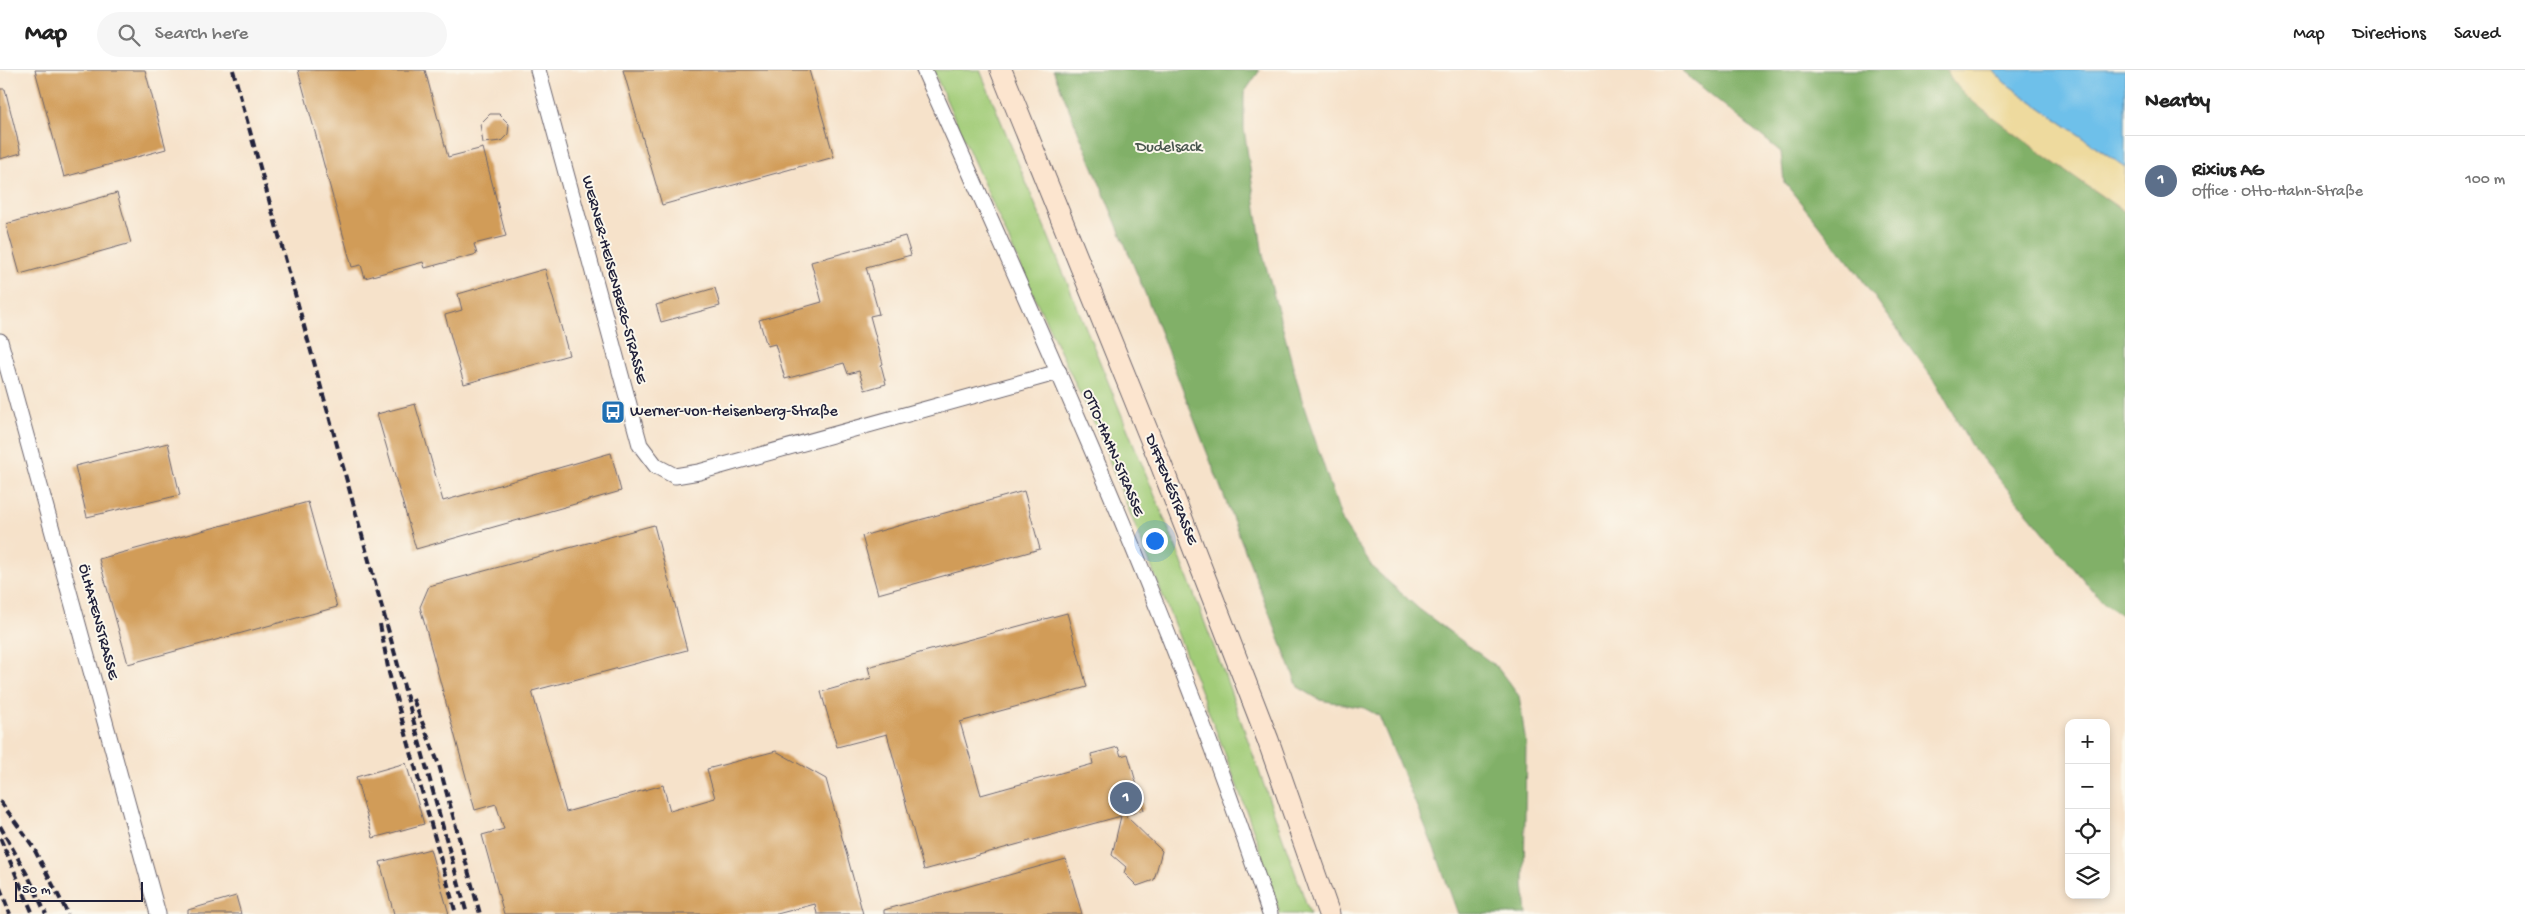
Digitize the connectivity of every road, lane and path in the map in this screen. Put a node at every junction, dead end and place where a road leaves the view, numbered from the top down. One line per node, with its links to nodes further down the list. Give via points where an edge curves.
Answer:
1 (538, 70): 5 (street, WERNER-HEISENBERG-STRASSE, via 640,444 656,466 675,476 699,472)
2 (924, 70): 5 (street, OTTO-HAHN-STRASSE)
3 (1000, 70): 8 (main road, DIFFENÉSTRASSE, via 1160,462 1265,732)
4 (0, 341): 6 (street, ÖLHAFENSTRASSE)
5 (1059, 372): 7 (street, OTTO-HAHN-STRASSE, via 1187,683)
6 (158, 914)
7 (1270, 914)
8 (1328, 914)

